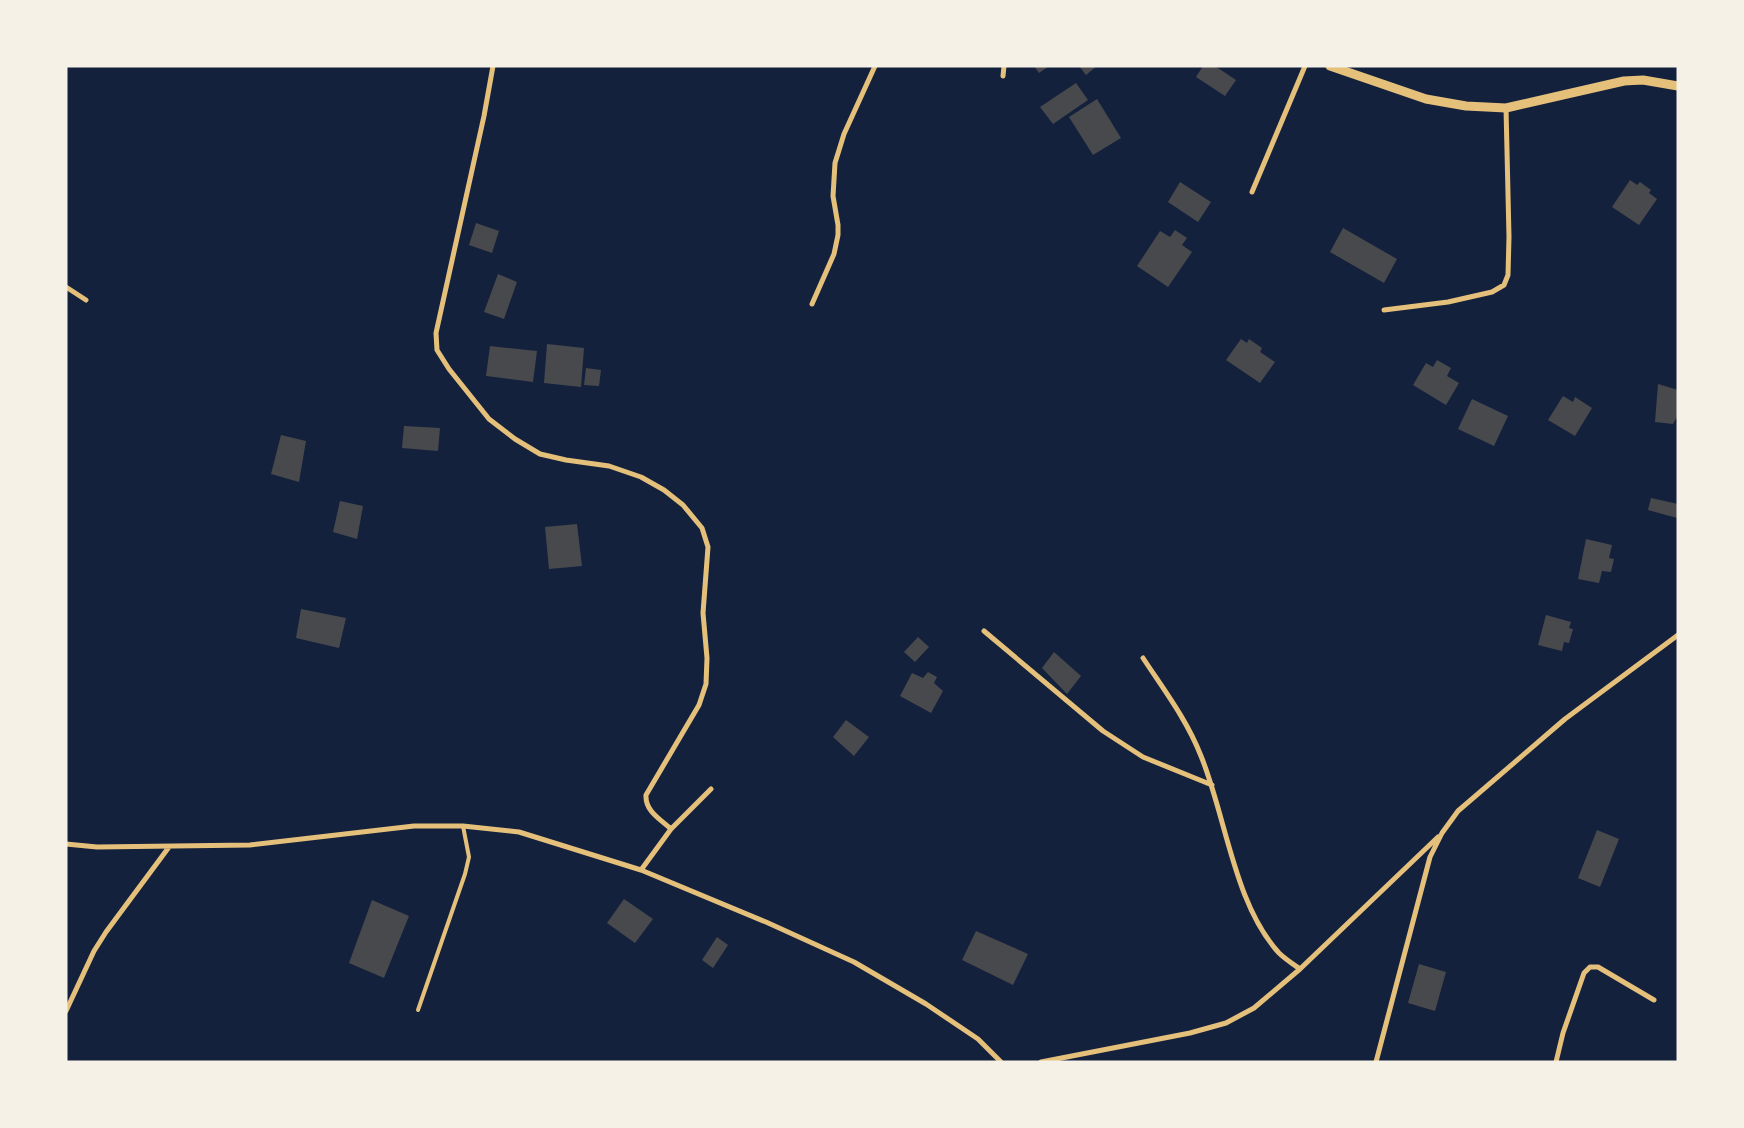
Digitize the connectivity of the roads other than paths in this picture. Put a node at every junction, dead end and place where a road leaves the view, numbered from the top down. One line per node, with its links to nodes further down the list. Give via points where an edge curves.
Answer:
1 (493, 66): 20 (street, via 436,333 438,350 489,419 515,439 540,454 609,466 641,477 683,505 702,528 708,547 703,613 706,684 700,705 646,795 649,809)
2 (875, 66): 12 (street, via 844,134 835,163 833,196 838,235 834,254)
3 (1004, 66): 6 (street)
4 (1305, 66): 9 (street)
5 (1330, 66): 8 (street, via 1426,99)
6 (1003, 76)
7 (1678, 86): 8 (street, via 1643,80 1624,81)
8 (1506, 108): 13 (street, via 1509,237 1508,275 1504,285 1492,292 1448,302)
9 (1252, 192)
10 (66, 287): 11 (street)
11 (86, 300)
12 (812, 304)
13 (1384, 310)
14 (984, 631): 17 (street, via 1102,732 1143,756)
15 (1678, 635): 21 (street, via 1565,719 1458,811)
16 (1143, 658): 17 (street, via 1185,720)
17 (1212, 785): 25 (street, via 1248,903 1268,939 1280,954)
18 (711, 789): 20 (street)
19 (463, 826): 23 (street, via 414,826 250,845); 24 (street, via 519,832); 27 (lane, via 469,857 465,874)
20 (671, 829): 24 (street)
21 (1442, 834): 25 (street); 31 (street, via 1430,857)
22 (66, 844): 23 (street)
23 (169, 847): 28 (street, via 94,951)
24 (641, 870): 29 (street, via 854,962 978,1038)
25 (1300, 969): 30 (street, via 1254,1008 1226,1023 1190,1034)
26 (1654, 1000): 32 (street, via 1598,967 1590,967 1584,973 1575,997)
27 (418, 1010)
28 (66, 1011)
29 (1001, 1062)
30 (1041, 1062)
31 (1376, 1062)
32 (1556, 1062)

